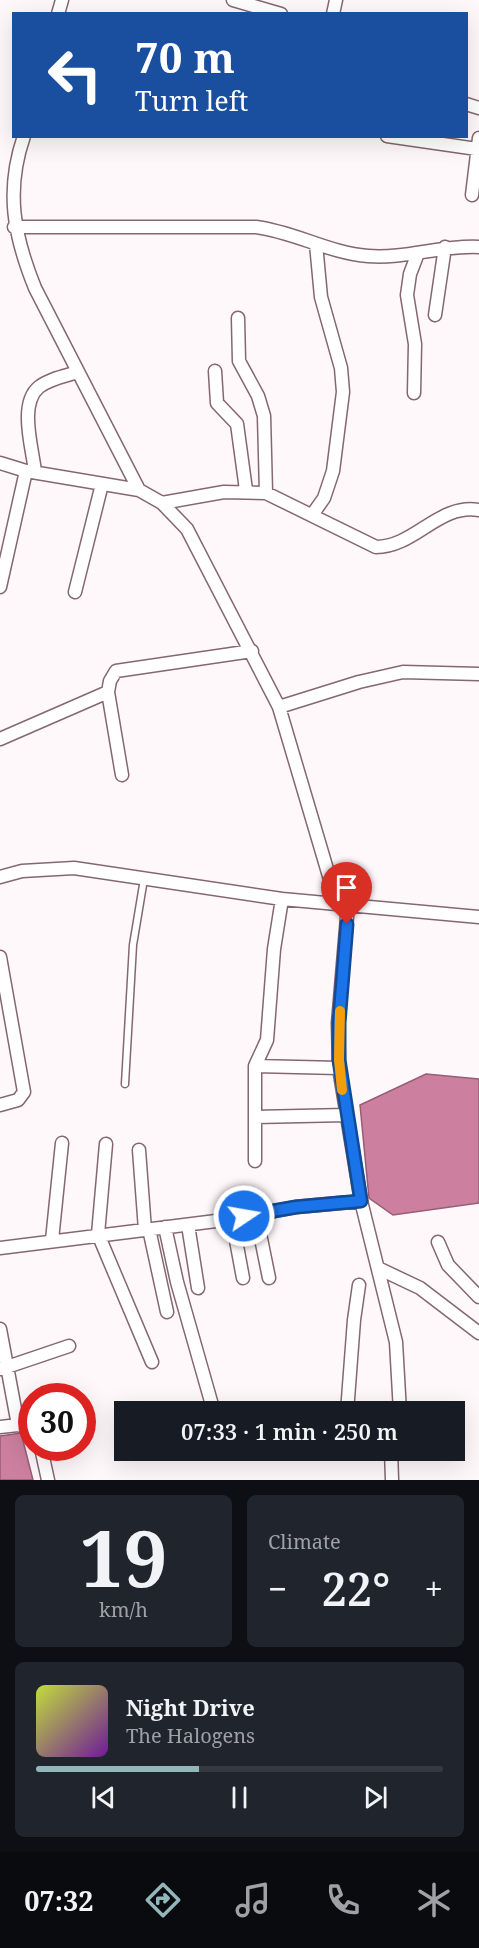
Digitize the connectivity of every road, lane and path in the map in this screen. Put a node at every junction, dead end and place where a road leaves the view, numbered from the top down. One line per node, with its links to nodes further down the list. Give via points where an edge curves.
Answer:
1 (233, 0): 2 (street)
2 (260, 11)
3 (24, 138): 6 (street)
4 (413, 138): 5 (street)
5 (478, 143): 8 (street)
6 (14, 194): 7 (street); 9 (street)
7 (0, 195)
8 (472, 195)
9 (14, 227): 10 (street, via 256,227 277,229); 17 (street, via 35,288)
10 (316, 244): 13 (street, via 369,256); 27 (street, via 321,297 341,368 343,392 333,471 324,498)
11 (445, 247): 12 (street); 13 (street); 14 (street)
12 (479, 247)
13 (418, 253): 18 (street, via 407,295 415,344)
14 (435, 315)
15 (238, 318): 24 (street, via 239,361 264,416)
16 (215, 371): 23 (street, via 218,404 237,424)
17 (78, 372): 20 (street, via 44,383 31,398); 22 (street)
18 (414, 393)
19 (0, 463): 20 (street)
20 (31, 472): 21 (street); 28 (street)
21 (102, 484): 22 (street); 29 (street)
22 (139, 490): 25 (street)
23 (246, 490): 24 (street); 25 (street)
24 (266, 493): 27 (street)
25 (162, 503): 30 (street, via 187,529)
26 (479, 510): 27 (street, via 454,511 421,532 384,547 365,543)
27 (312, 515)
28 (0, 587)
29 (75, 592)
30 (252, 651): 32 (street, via 125,668 113,675); 33 (street)
31 (479, 674): 33 (street, via 403,672)
32 (108, 692): 34 (street); 35 (street)
33 (279, 707): 39 (street)
34 (0, 739)
35 (122, 775)
36 (0, 877): 37 (street, via 22,871 74,868)
37 (144, 878): 38 (street); 45 (lane, via 133,945)
38 (282, 899): 39 (street); 43 (street, via 267,1040)
39 (343, 904): 41 (street); 44 (street)
40 (479, 908): 41 (street)
41 (479, 917)
42 (0, 957): 46 (street, via 24,1092 18,1100)
43 (255, 1066): 44 (street); 48 (street)
44 (339, 1068): 47 (street)
45 (125, 1084)
46 (0, 1105)
47 (346, 1115): 48 (street); 53 (street)
48 (255, 1117): 52 (street)
49 (62, 1143): 60 (street)
50 (106, 1144): 59 (street)
51 (139, 1150): 58 (street)
52 (255, 1161)
53 (361, 1201): 54 (street); 63 (street)
54 (256, 1214): 55 (street); 65 (street)
55 (232, 1219): 56 (street); 64 (street)
56 (188, 1225): 57 (street); 67 (street)
57 (165, 1227): 58 (street); 75 (street)
58 (147, 1230): 59 (street); 69 (street)
59 (98, 1234): 60 (street); 73 (street)
60 (52, 1240): 62 (street)
61 (438, 1242): 68 (street, via 448,1264)
62 (0, 1248)
63 (380, 1269): 71 (street, via 420,1288); 77 (street, via 396,1342)
64 (243, 1278)
65 (269, 1278)
66 (359, 1285): 76 (street)
67 (198, 1288)
68 (479, 1297)
69 (166, 1312)
70 (0, 1329): 74 (street)
71 (479, 1333)
72 (69, 1346): 74 (street)
73 (153, 1362)
74 (4, 1368): 78 (street)
75 (211, 1401)
76 (348, 1401)
77 (399, 1401)
78 (18, 1425): 79 (street)
79 (0, 1427)
80 (44, 1461): 82 (street)
81 (391, 1461): 83 (street)
82 (48, 1480)
83 (392, 1480)

